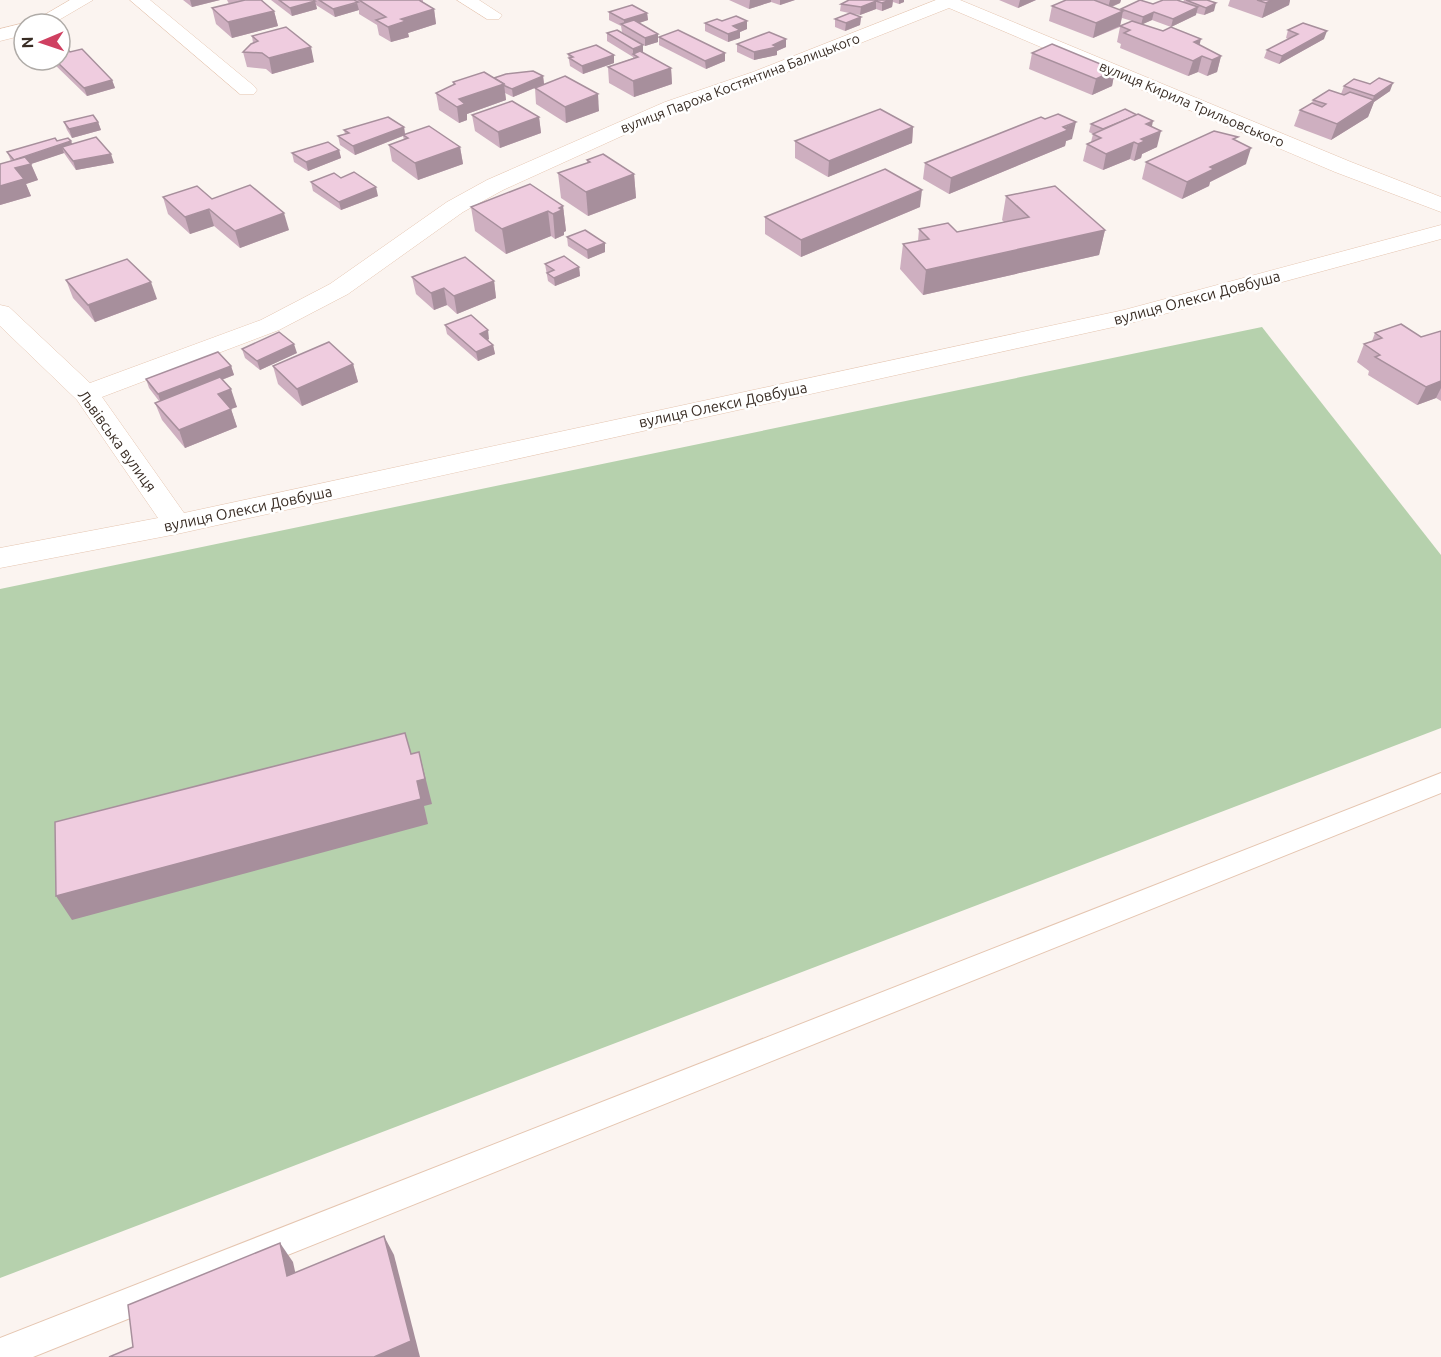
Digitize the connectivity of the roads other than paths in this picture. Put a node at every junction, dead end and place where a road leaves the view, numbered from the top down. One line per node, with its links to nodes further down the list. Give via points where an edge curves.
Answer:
1 (84, 0): 5 (street)
2 (139, 0): 7 (street)
3 (466, 0): 6 (street)
4 (947, 1): 8 (street, вулиця Кирила Трильовського); 11 (street, вулиця Пароха Костянтина Балицького, via 760,76 672,106 495,185 455,207 339,289 261,330)
5 (61, 12)
6 (493, 15)
7 (247, 90)
8 (1441, 205)
9 (1441, 232): 12 (street, вулиця Олекси Довбуша, via 1127,317)
10 (0, 312): 11 (street, Львівська вулиця)
11 (86, 394): 12 (street, Львівська вулиця)
12 (177, 524): 13 (street, вулиця Олекси Довбуша)
13 (0, 558)
14 (1441, 783): 15 (lane)
15 (0, 1354)

